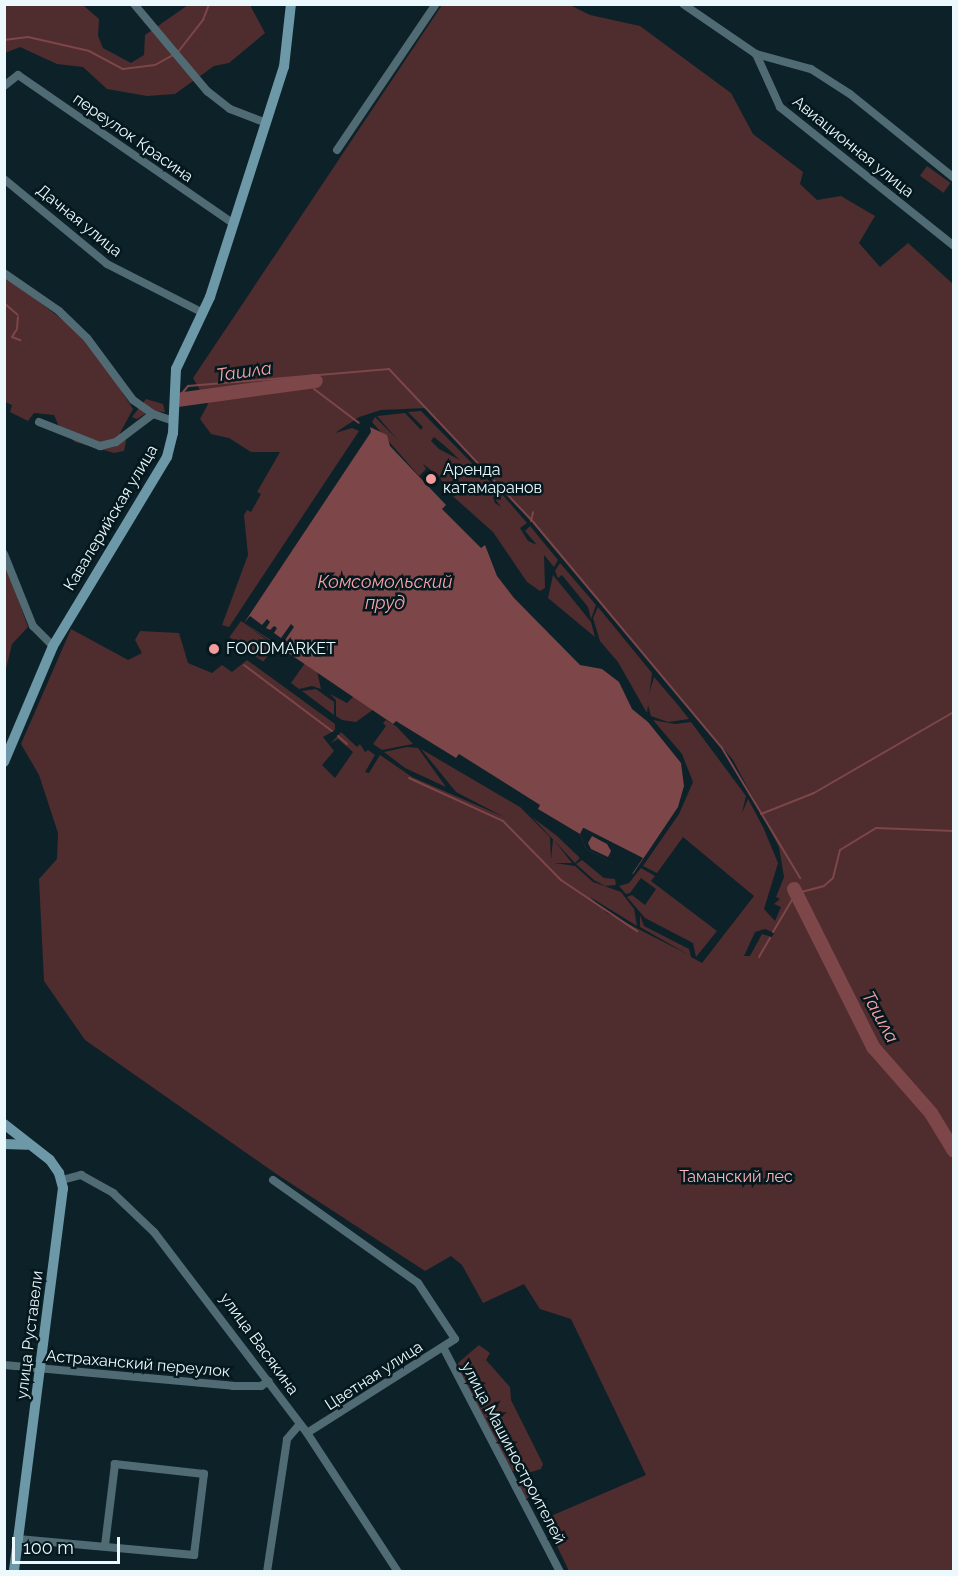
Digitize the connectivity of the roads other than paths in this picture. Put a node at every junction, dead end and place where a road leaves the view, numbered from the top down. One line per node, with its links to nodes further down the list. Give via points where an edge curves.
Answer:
1 (134, 4): 7 (street, via 183,66 230,109)
2 (291, 4): 7 (street, Кавалерийская улица, via 289,43)
3 (436, 4): 8 (street)
4 (683, 4): 5 (street)
5 (756, 54): 9 (street, via 811,69 850,94); 12 (street, Авиационная улица, via 780,107)
6 (4, 86): 11 (street, переулок Красина, via 18,75)
7 (266, 123): 11 (street, Кавалерийская улица)
8 (337, 150)
9 (954, 178)
10 (4, 179): 14 (street, Дачная улица, via 107,264)
11 (234, 224): 14 (street, Кавалерийская улица)
12 (954, 246)
13 (4, 273): 15 (street, via 59,311 104,357 130,398)
14 (203, 313): 16 (street, Кавалерийская улица, via 176,369)
15 (153, 414): 16 (street); 17 (street, via 116,442 100,446)
16 (173, 420): 19 (street, Кавалерийская улица, via 172,441 161,469)
17 (39, 422)
18 (4, 554): 19 (street, via 33,626)
19 (53, 646): 20 (street, Кавалерийская улица)
20 (4, 762)
21 (4, 1124): 23 (street)
22 (4, 1144): 23 (street)
23 (33, 1147): 24 (street)
24 (60, 1176): 28 (street, улица Руставели, via 63,1198); 29 (street, улица Васякина, via 81,1175 113,1193 134,1211 212,1304)
25 (273, 1180): 26 (street, Цветная улица, via 418,1283 454,1339)
26 (443, 1347): 31 (street, Цветная улица); 37 (street, улица Машиностроителей)
27 (4, 1365): 28 (street, Астраханский переулок)
28 (41, 1370): 29 (street, Астраханский переулок, via 233,1386 261,1386); 32 (street, улица Руставели)
29 (268, 1382): 30 (street, улица Васякина)
30 (299, 1425): 31 (street, улица Васякина); 35 (street, via 287,1439)
31 (307, 1434): 36 (street, улица Васякина)
32 (18, 1539): 33 (street); 34 (street, улица Руставели)
33 (105, 1546): 33 (street, via 194,1556 204,1474 114,1464)
34 (14, 1572)
35 (267, 1572)
36 (398, 1572)
37 (560, 1572)

